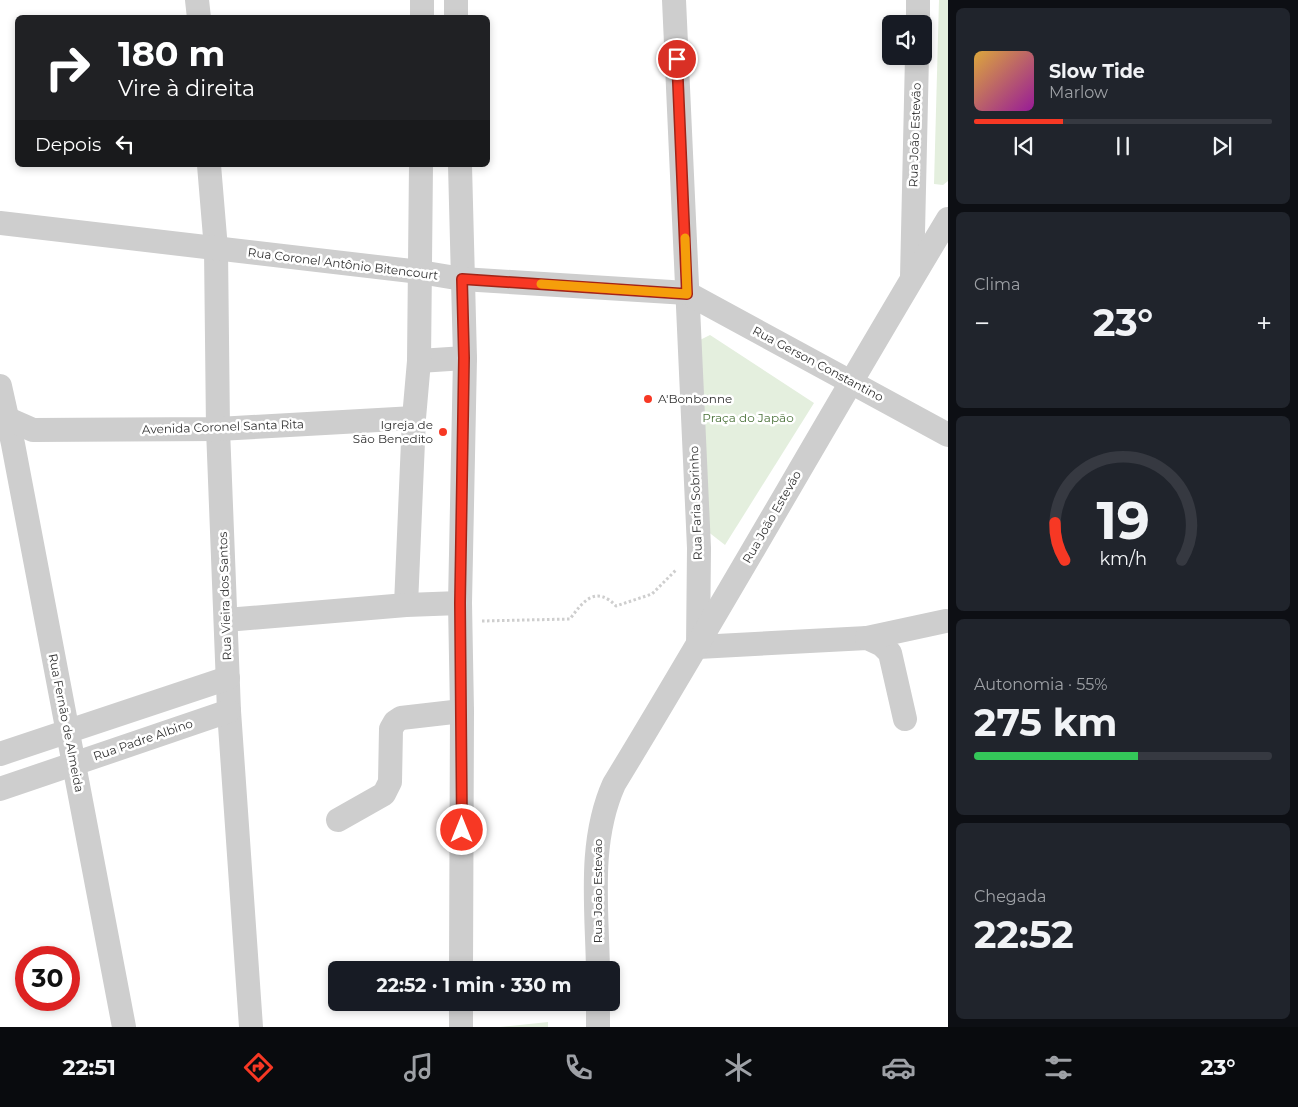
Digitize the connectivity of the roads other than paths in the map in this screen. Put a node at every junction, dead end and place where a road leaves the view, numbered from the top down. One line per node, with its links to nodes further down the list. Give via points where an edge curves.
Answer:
1 (197, 0): 6 (street)
2 (422, 0): 7 (street)
3 (456, 0): 8 (street)
4 (674, 0): 20 (street, Rua Faria Sobrinho)
5 (918, 0): 9 (street)
6 (198, 15)
7 (422, 15)
8 (456, 15)
9 (918, 15)
10 (917, 65): 19 (street, Rua João Estevão)
11 (209, 167): 16 (street, Rua Vieira dos Santos)
12 (421, 167): 17 (street)
13 (460, 167): 18 (street)
14 (948, 219): 19 (street)
15 (0, 223): 16 (street, Rua Coronel Antônio Bitencourt)
16 (216, 249): 17 (street, Rua Coronel Antônio Bitencourt); 27 (street, Rua Vieira dos Santos)
17 (420, 272): 18 (street, Rua Coronel Antônio Bitencourt); 22 (street)
18 (462, 279): 20 (street, Rua Coronel Antônio Bitencourt); 21 (street)
19 (912, 279): 23 (street, Rua João Estevão)
20 (687, 294): 23 (street, Rua Gerson Constantino); 36 (street, Rua Faria Sobrinho, via 699,548)
21 (464, 358): 22 (street); 32 (street)
22 (419, 361): 25 (street)
23 (850, 381): 29 (street, Rua Gerson Constantino); 36 (street, Rua João Estevão)
24 (0, 386): 26 (street, Rua Fernão de Almeida)
25 (414, 418): 27 (street, Avenida Coronel Santa Rita); 31 (street)
26 (4, 419): 28 (street, Avenida Coronel Santa Rita); 30 (street, Rua Fernão de Almeida)
27 (218, 429): 28 (street, Avenida Coronel Santa Rita); 33 (street, Rua Vieira dos Santos)
28 (33, 430): 30 (street)
29 (948, 435)
30 (7, 444): 41 (street, Rua Fernão de Almeida)
31 (406, 605): 32 (street); 33 (street)
32 (460, 612): 39 (street)
33 (226, 620): 37 (street, Rua Vieira dos Santos)
34 (946, 621): 35 (street)
35 (867, 638): 36 (street); 40 (street, via 882,644 890,653)
36 (698, 647): 47 (street, Rua João Estevão, via 605,804 597,843)
37 (228, 678): 38 (street, Rua Vieira dos Santos); 41 (street)
38 (229, 711): 43 (street, Rua Padre Albino); 51 (street, Rua Vieira dos Santos)
39 (462, 711): 45 (street, via 401,718 395,722 391,729 390,782 384,794); 46 (street)
40 (905, 718)
41 (67, 732): 42 (street); 43 (street, Rua Fernão de Almeida)
42 (0, 754)
43 (74, 764): 44 (street, Rua Padre Albino); 50 (street, Rua Fernão de Almeida)
44 (0, 789)
45 (338, 820)
46 (461, 961)
47 (598, 961)
48 (461, 1011): 52 (street)
49 (598, 1011): 53 (street)
50 (124, 1027)
51 (251, 1027)
52 (461, 1027)
53 (598, 1027)

